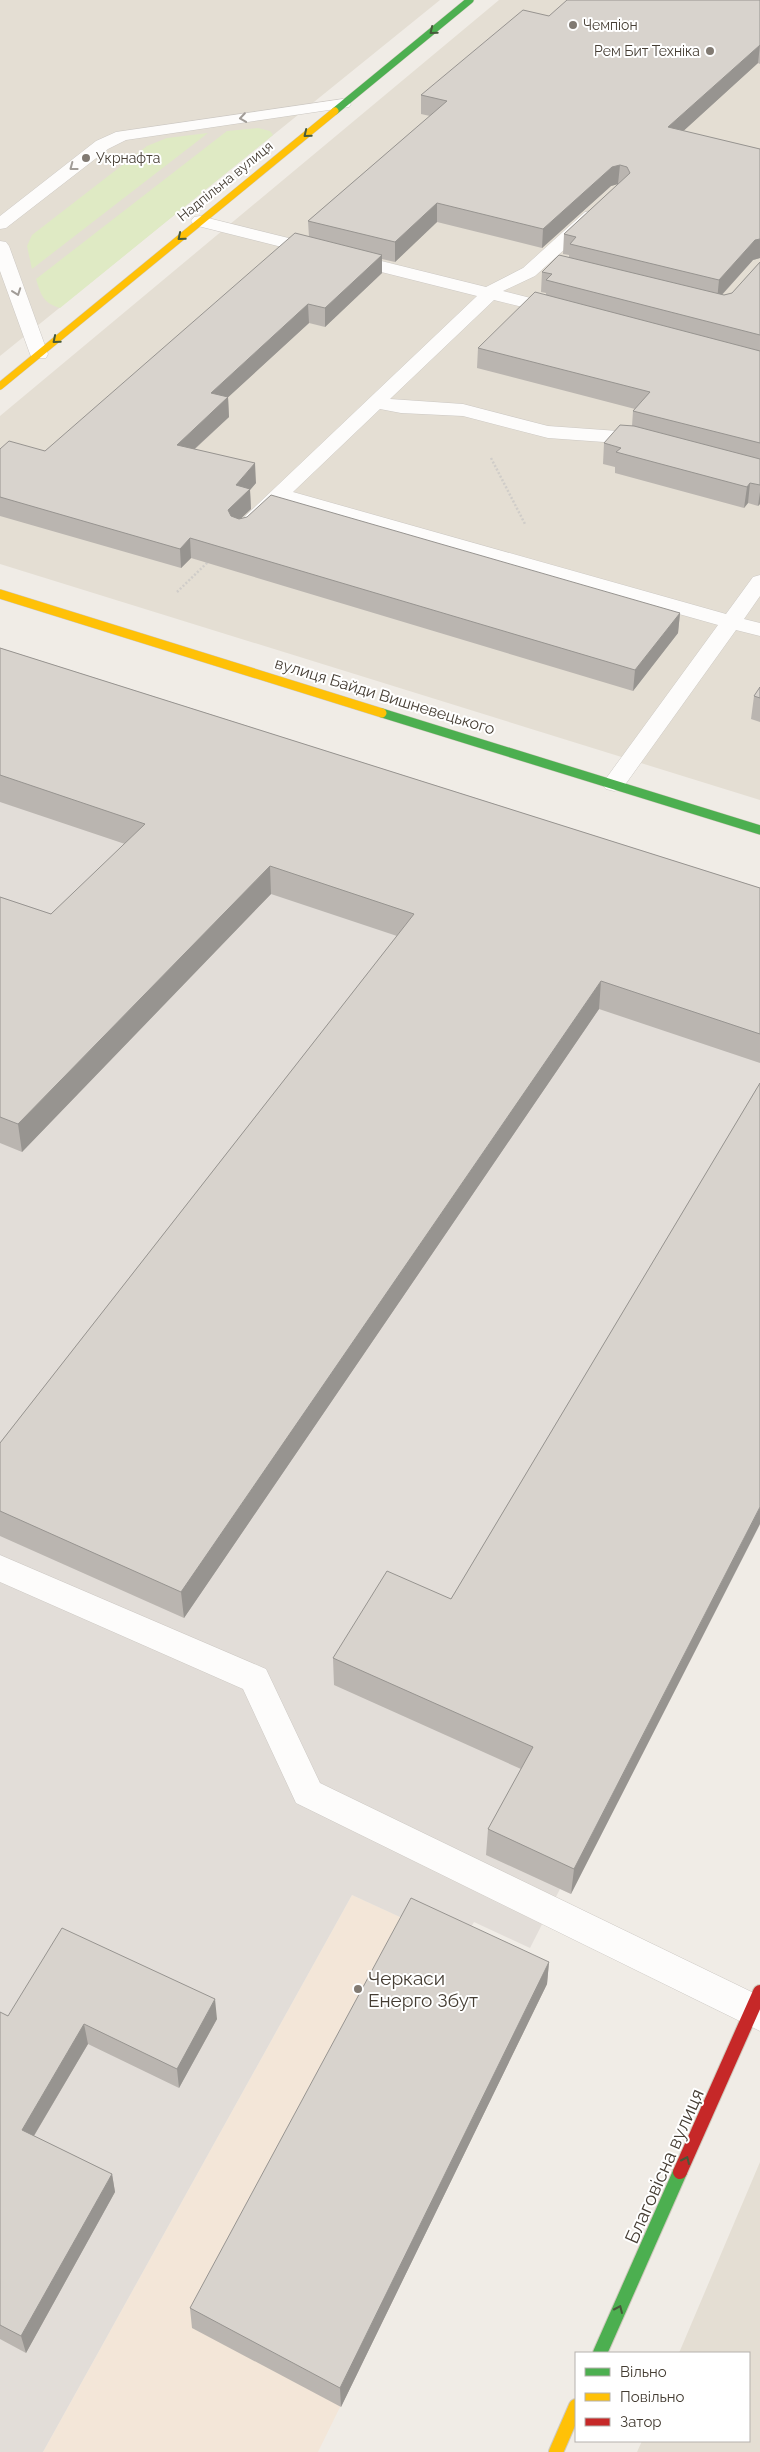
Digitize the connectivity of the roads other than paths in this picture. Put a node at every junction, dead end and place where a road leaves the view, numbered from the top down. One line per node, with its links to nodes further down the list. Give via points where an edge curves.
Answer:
1 (470, 0): 2 (main road, Надпільна вулиця, one-way to 2)
2 (343, 104): 4 (main road, Надпільна вулиця, one-way to 4); 5 (lane, one-way to 5, via 116,138 102,145)
3 (604, 204): 7 (lane)
4 (200, 221): 11 (lane); 13 (main road, Надпільна вулиця, one-way to 13)
5 (0, 224)
6 (0, 246): 13 (lane, one-way to 13)
7 (555, 249): 8 (lane); 9 (lane)
8 (574, 253)
9 (539, 263): 10 (lane); 11 (lane, via 522,277 502,284)
10 (558, 268)
11 (492, 293): 12 (lane); 15 (lane)
12 (573, 314)
13 (39, 354): 14 (main road, Надпільна вулиця)
14 (0, 386)
15 (376, 402): 16 (lane, via 401,408 463,410 548,432 633,439); 17 (lane)
16 (666, 447)
17 (278, 494): 18 (lane); 21 (lane)
18 (240, 531)
19 (760, 581): 21 (lane)
20 (0, 594): 23 (main road, вулиця Байди Вишневецького)
21 (730, 621): 22 (lane); 23 (lane)
22 (760, 630)
23 (614, 784): 24 (main road, вулиця Байди Вишневецького)
24 (760, 830)
25 (0, 1568): 26 (lane, via 255,1679 308,1793)
26 (757, 2006): 27 (main road, Благовісна вулиця, one-way to 26)
27 (600, 2352)
28 (575, 2408): 29 (main road)
29 (556, 2452)

